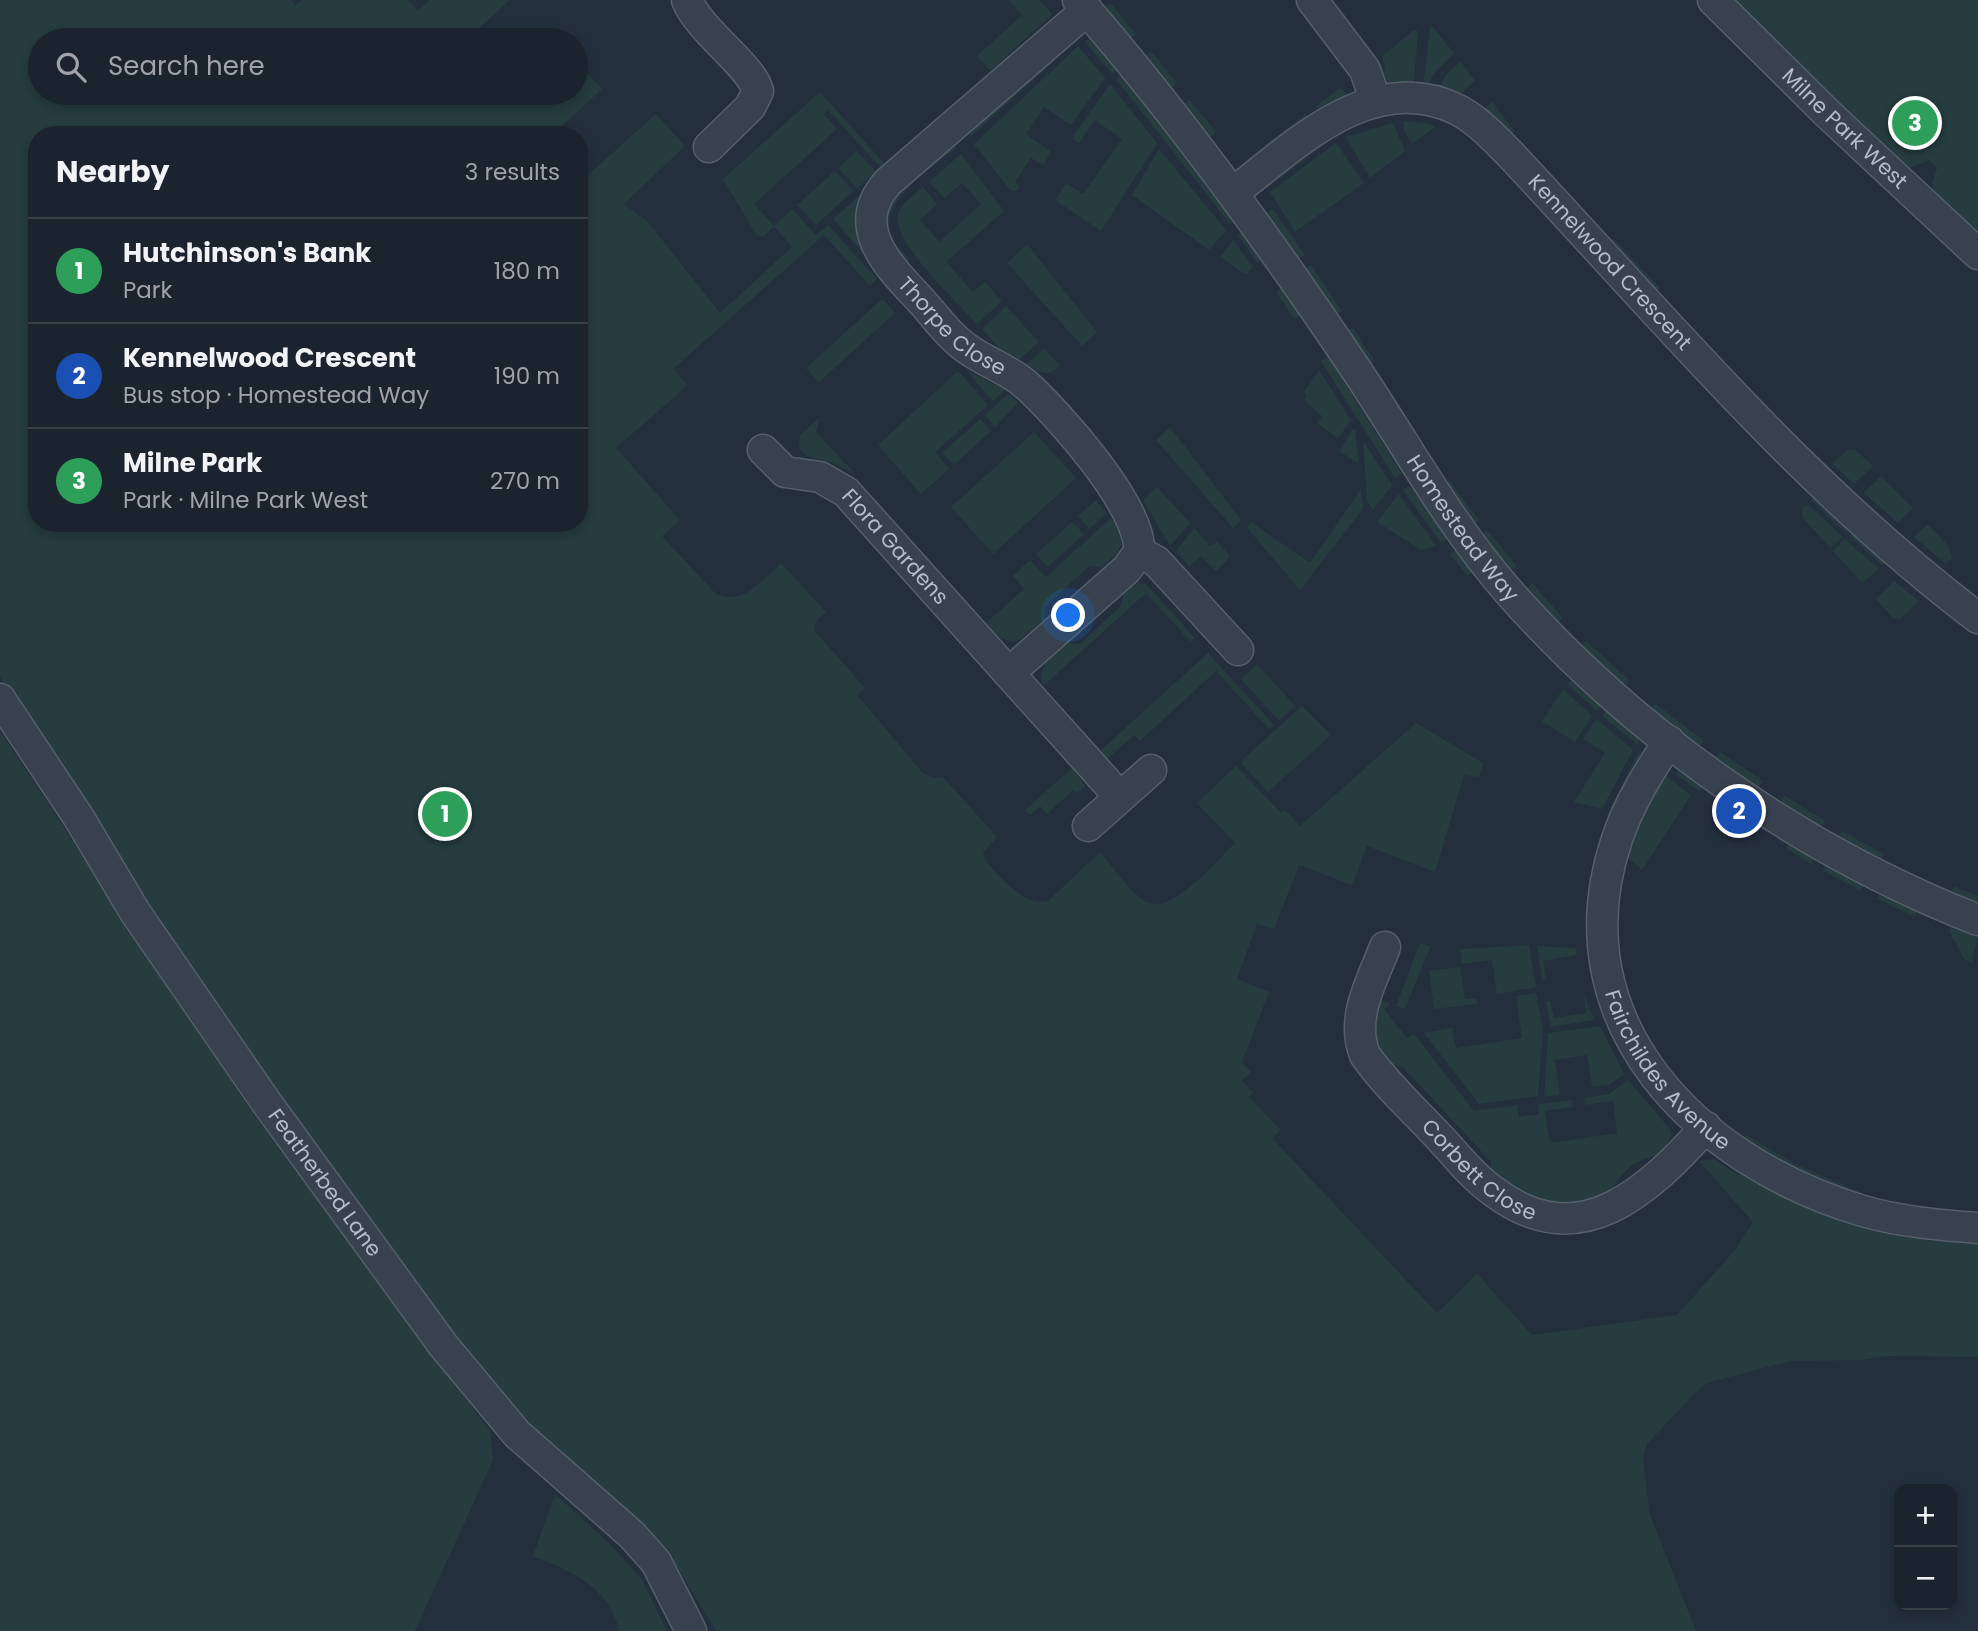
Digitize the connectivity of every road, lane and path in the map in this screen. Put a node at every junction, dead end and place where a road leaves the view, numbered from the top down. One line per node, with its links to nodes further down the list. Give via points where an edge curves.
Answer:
1 (687, 0): 6 (street, via 700,23 758,91 750,107)
2 (1312, 0): 5 (street, via 1363,66)
3 (1713, 0): 8 (street, Milne Park West)
4 (1082, 5): 7 (street, Homestead Way); 10 (street, Thorpe Close, via 888,182 874,205 872,228 884,259 953,336 969,351 1024,383 1103,472 1135,524)
5 (1376, 103): 7 (street, Kennelwood Crescent, via 1331,118); 11 (street, Kennelwood Crescent, via 1432,100 1460,111 1488,132 1804,467 1924,577)
6 (709, 147)
7 (1233, 193): 15 (street, Homestead Way, via 1503,584 1575,663)
8 (1978, 254)
9 (763, 450): 13 (street, Flora Gardens, via 785,472 820,477 846,492)
10 (1139, 551): 12 (street, via 1156,561); 13 (street, via 1127,569)
11 (1978, 618)
12 (1238, 650)
13 (1009, 673): 17 (street, Flora Gardens)
14 (0, 699): 23 (street, Featherbed Lane, via 166,957 443,1345 517,1434 632,1535 656,1562)
15 (1669, 741): 19 (street, Homestead Way, via 1827,847 1899,886); 21 (street, Fairchildes Avenue, via 1637,793 1616,841 1604,910 1605,952 1616,1006 1636,1052 1658,1082)
16 (1151, 770): 17 (street)
17 (1120, 797): 18 (street)
18 (1088, 826)
19 (1978, 920)
20 (1385, 947): 21 (street, Corbett Close, via 1360,1018 1365,1055 1477,1177 1505,1200 1562,1218 1607,1211 1638,1194)
21 (1706, 1128): 22 (street, Fairchildes Avenue, via 1771,1172 1838,1202 1896,1219)
22 (1978, 1228)
23 (691, 1631)

